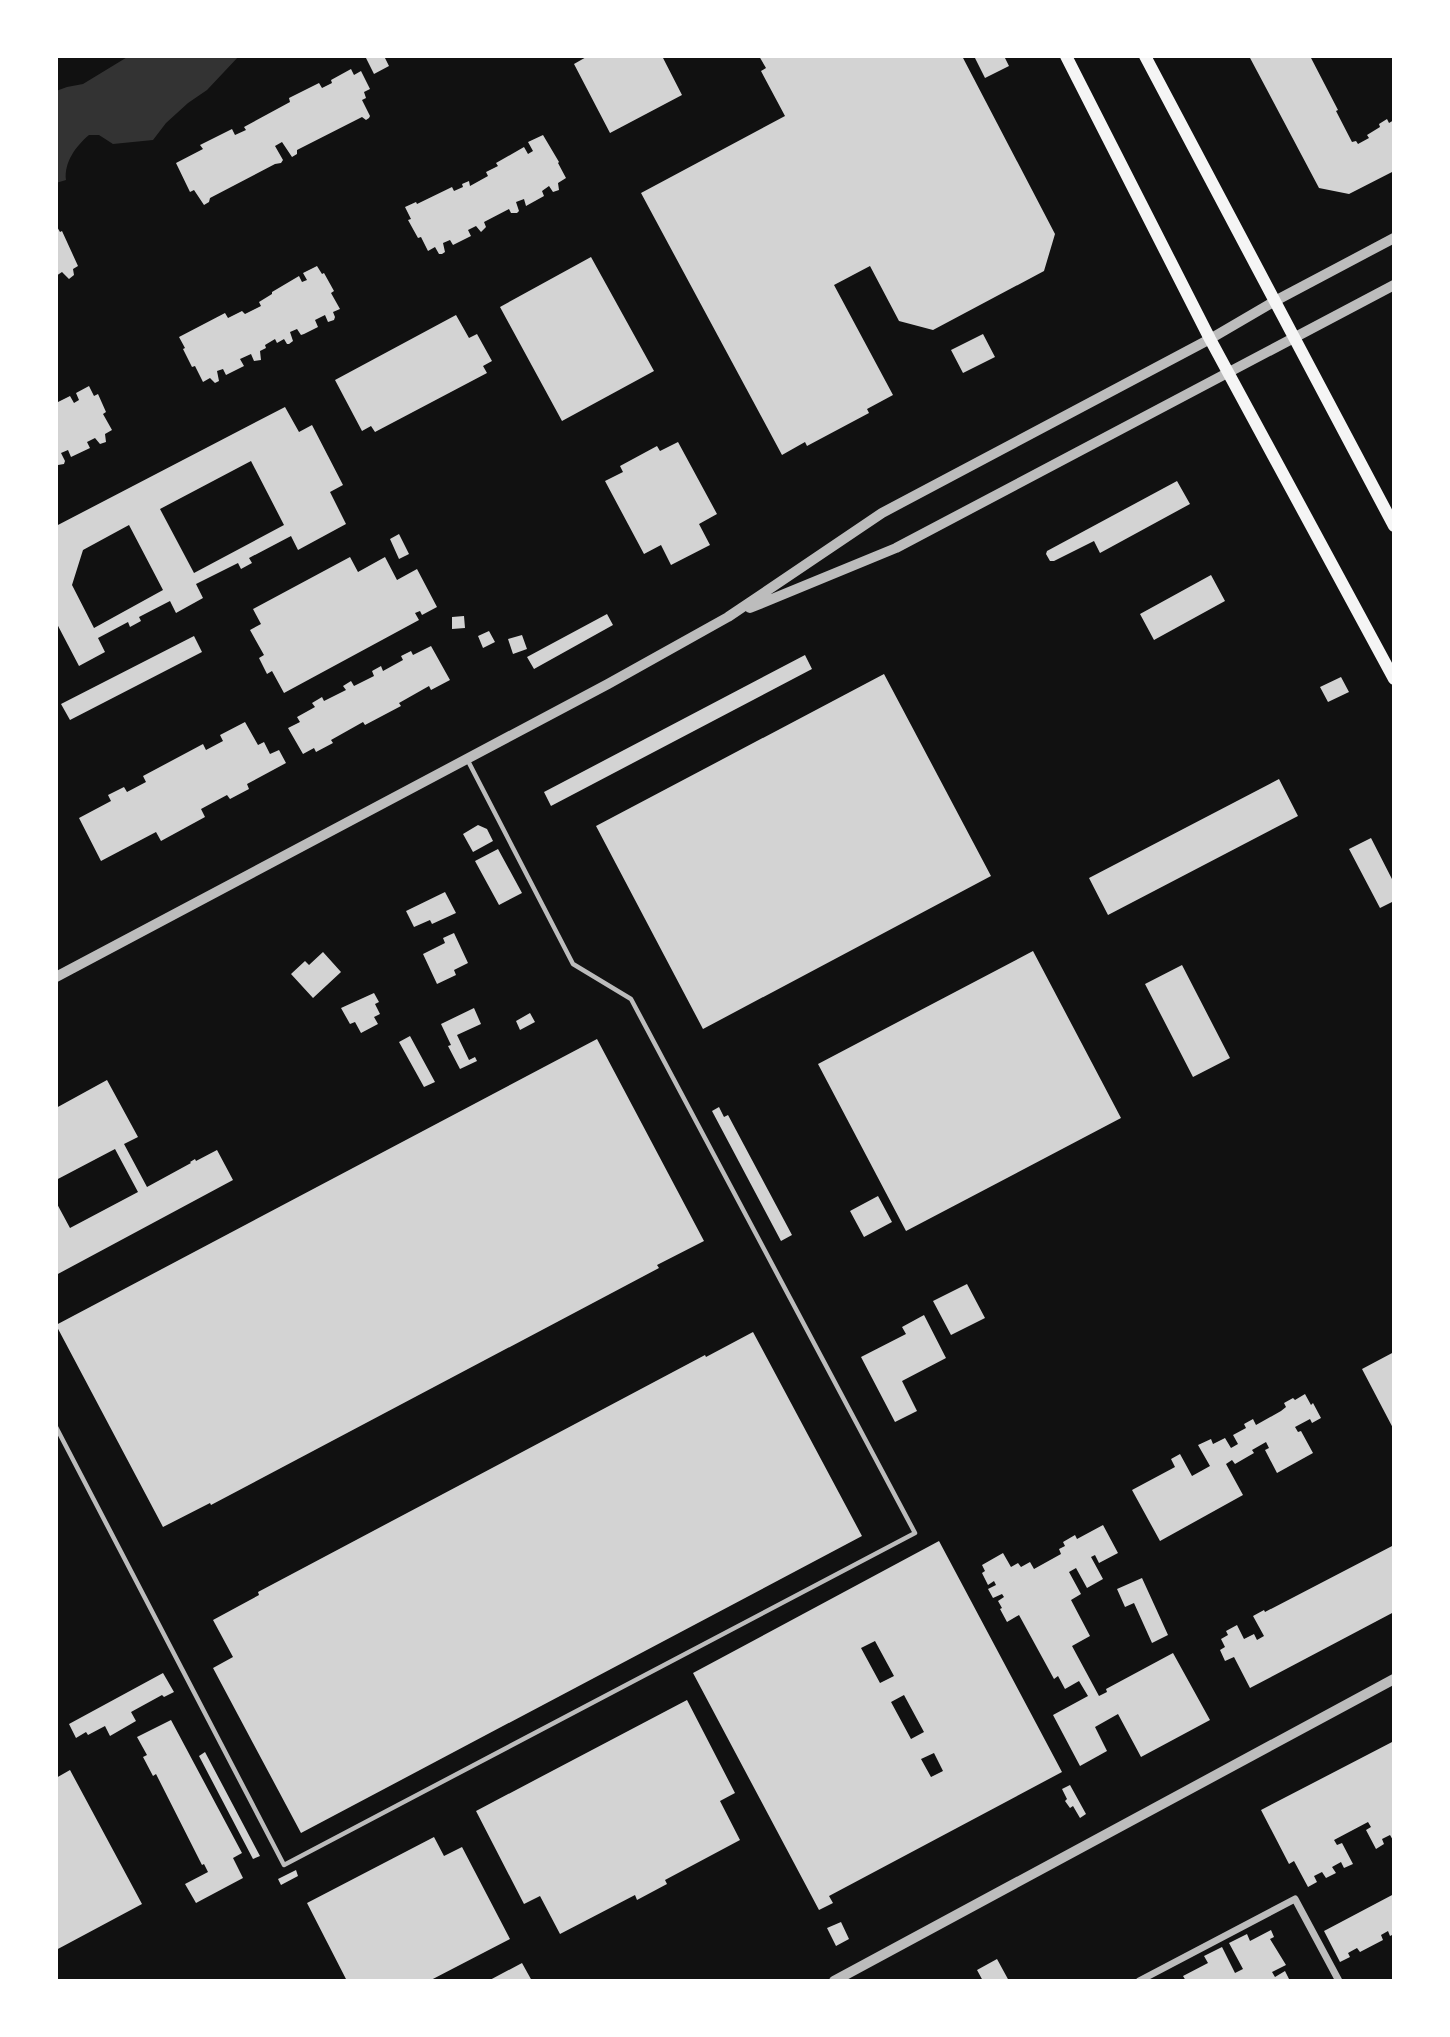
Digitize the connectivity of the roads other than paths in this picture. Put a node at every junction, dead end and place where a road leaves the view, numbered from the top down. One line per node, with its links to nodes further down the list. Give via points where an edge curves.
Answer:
1 (1066, 56): 7 (main road)
2 (1145, 56): 5 (main road)
3 (1394, 238): 5 (street)
4 (1394, 285): 6 (street)
5 (1275, 301): 6 (main road); 7 (street)
6 (1294, 338): 8 (street); 9 (main road)
7 (1210, 339): 8 (main road); 10 (street, via 882,513)
8 (1228, 373): 10 (street, via 896,548); 11 (main road)
9 (1394, 526)
10 (728, 617): 12 (street)
11 (1394, 679)
12 (466, 759): 13 (street); 14 (lane, via 573,964 631,999 915,1533 284,1865)
13 (56, 976)
14 (56, 1427)
15 (1394, 1679): 16 (street)
16 (834, 1981)
17 (1139, 1981): 18 (street, via 1295,1899)
18 (1339, 1981)

